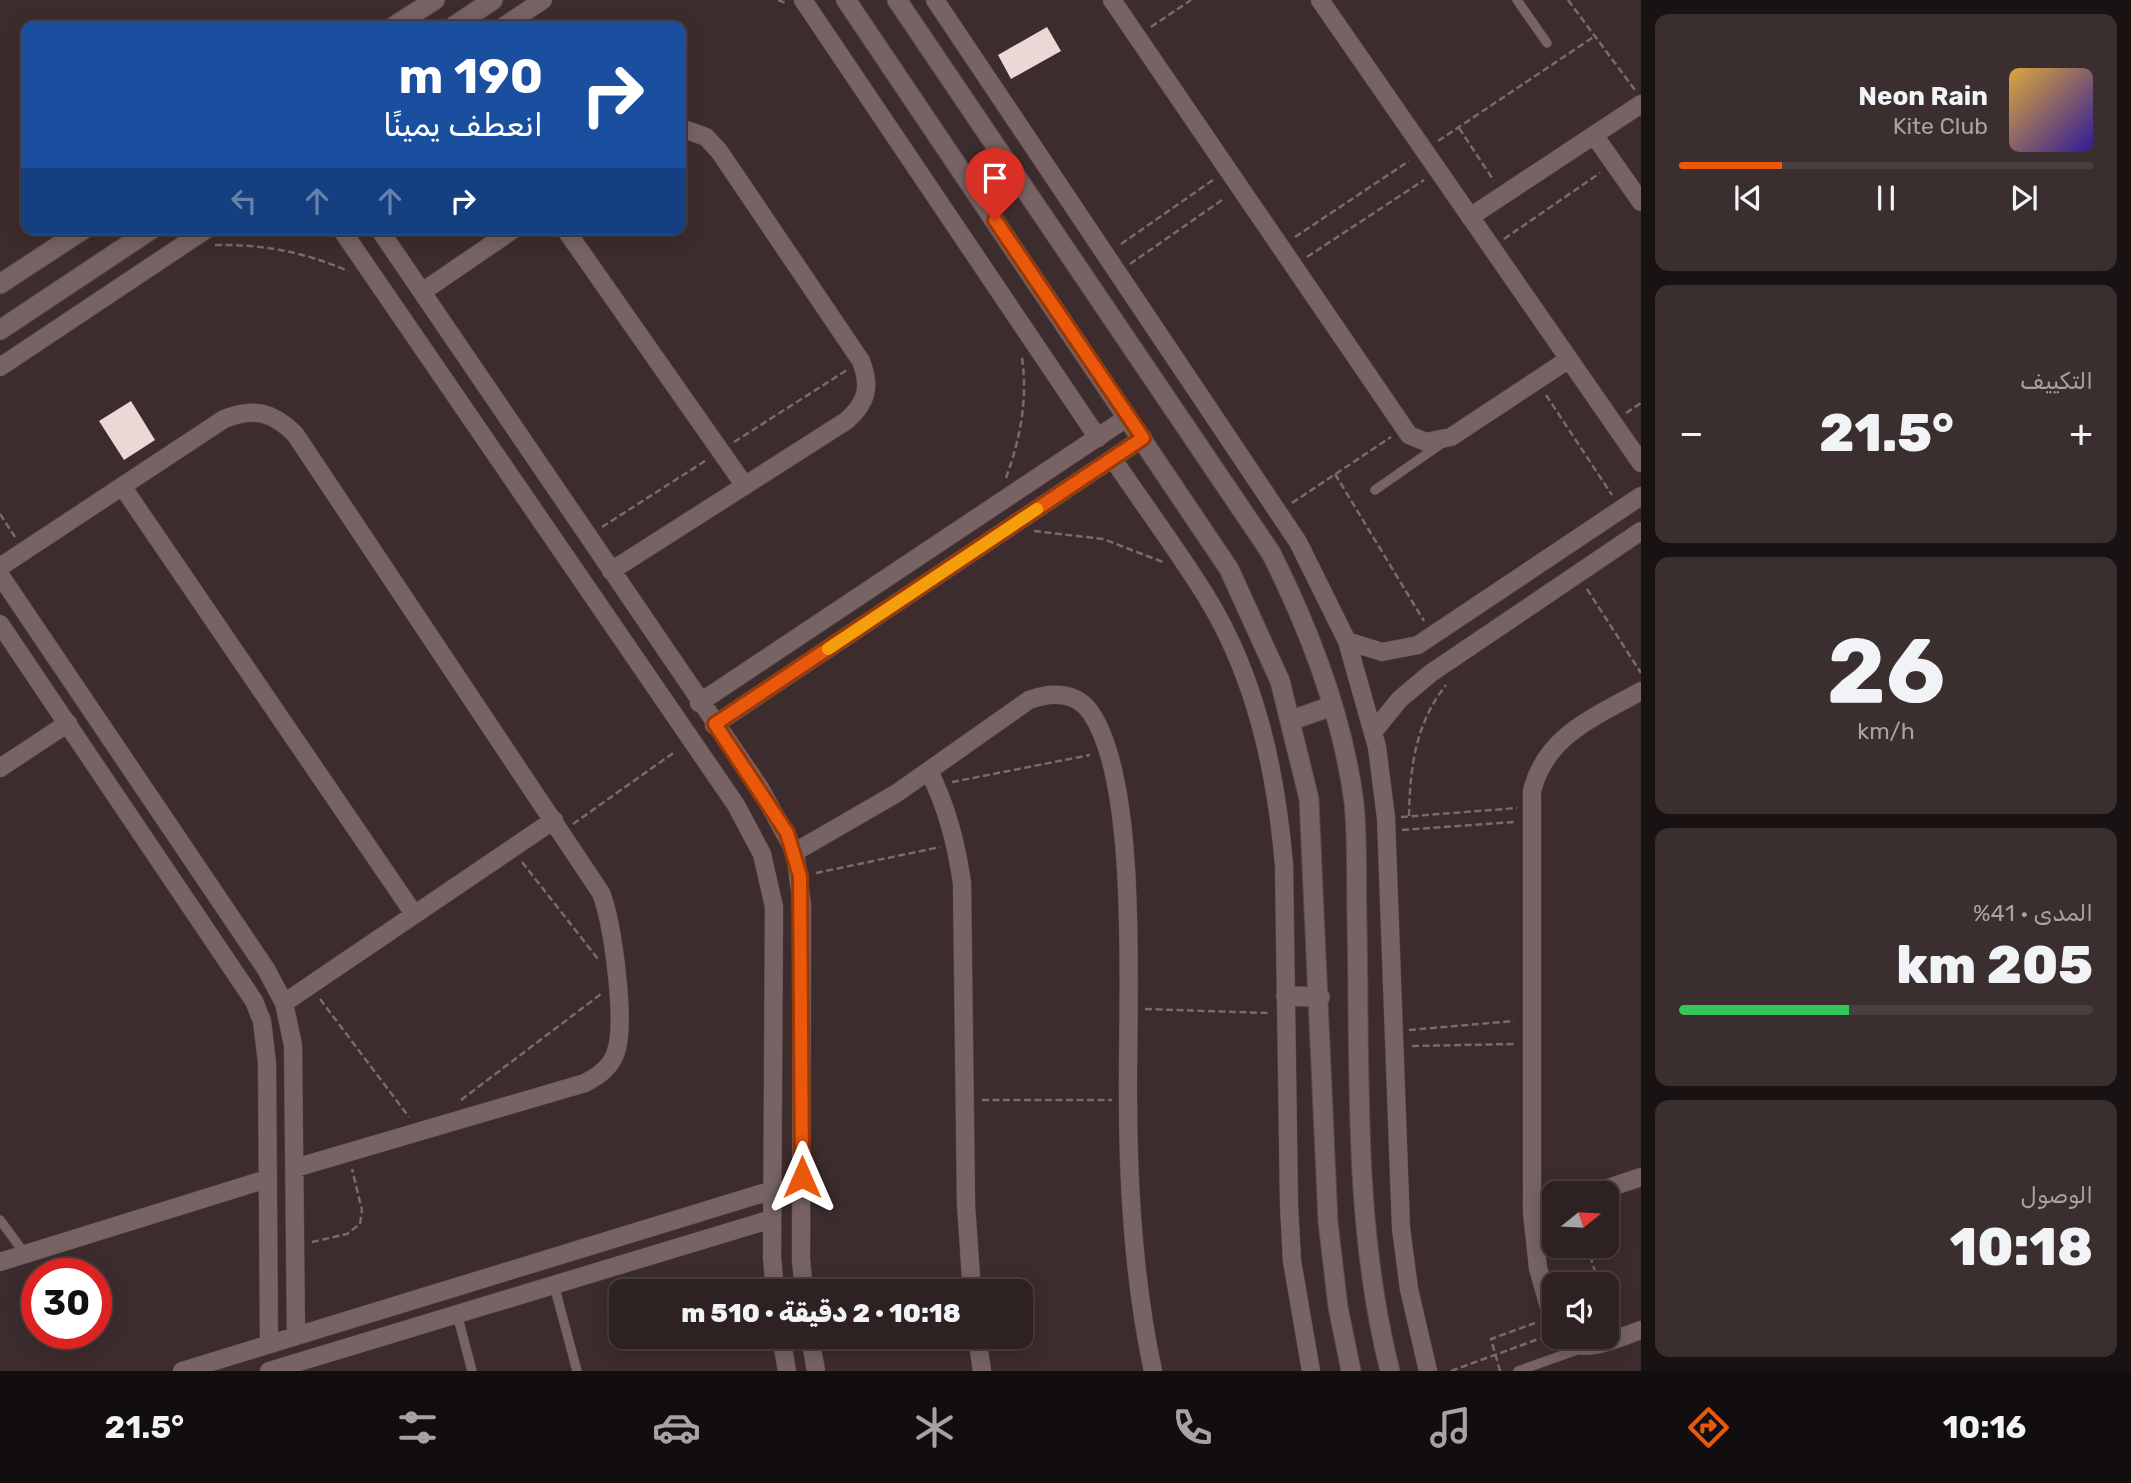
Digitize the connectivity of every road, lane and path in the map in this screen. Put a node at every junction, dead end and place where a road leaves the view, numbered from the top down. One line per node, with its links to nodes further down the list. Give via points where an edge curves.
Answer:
1 (435, 0): 13 (street)
2 (493, 0): 14 (street)
3 (543, 0): 15 (street)
4 (803, 0): 52 (street)
5 (846, 0): 49 (street)
6 (897, 0): 82 (street, via 1271,553 1298,610)
7 (935, 0): 38 (street)
8 (1112, 0): 16 (street)
9 (1191, 0): 16 (path)
10 (1320, 0): 25 (street)
11 (1517, 0): 17 (lane)
12 (1568, 0): 18 (path)
13 (402, 21)
14 (462, 21)
15 (512, 21)
16 (1137, 37): 24 (street)
17 (1547, 43)
18 (1641, 99)
19 (1641, 104): 22 (street)
20 (1459, 127): 27 (path)
21 (686, 130): 59 (street, via 706,137 719,151 861,361 867,377 859,410)
22 (1594, 135): 23 (street); 27 (street)
23 (1614, 163): 28 (street); 37 (path)
24 (1227, 170): 26 (street); 38 (path)
25 (1438, 170): 29 (street); 39 (path)
26 (1239, 188): 39 (street); 40 (path)
27 (1503, 195): 29 (street)
28 (1641, 202)
29 (1470, 217): 37 (street)
30 (74, 235): 42 (street)
31 (143, 235): 44 (street)
32 (345, 235): 77 (street)
33 (383, 235): 43 (street)
34 (505, 235): 43 (street)
35 (569, 235): 59 (street)
36 (209, 237): 41 (path, via 283,248); 47 (street)
37 (1492, 248): 46 (street)
38 (1106, 255): 40 (street)
39 (1293, 267): 50 (street)
40 (1118, 272): 63 (street)
41 (353, 273)
42 (0, 284)
43 (422, 292): 70 (street)
44 (0, 330)
45 (1022, 354): 57 (path, via 1024,412)
46 (1569, 359): 48 (street); 55 (street)
47 (0, 367)
48 (1536, 381): 51 (street); 62 (path)
49 (1128, 417): 52 (street); 53 (street)
50 (1403, 429): 51 (street, via 1426,442); 56 (path)
51 (1451, 436): 60 (lane)
52 (1098, 438): 81 (street)
53 (1143, 438): 54 (street); 83 (street, via 1229,569 1265,643)
54 (1113, 458): 65 (street); 106 (street, via 1206,596 1253,698 1280,809)
55 (1641, 463)
56 (1335, 474): 63 (path); 75 (path)
57 (1005, 480)
58 (122, 486): 67 (street); 94 (street, via 243,411 263,412 281,420 295,434); 101 (street)
59 (745, 486): 70 (street)
60 (1375, 490)
61 (1641, 496): 62 (street)
62 (1621, 509): 75 (street)
63 (1278, 512): 76 (street, via 1316,575)
64 (0, 514): 67 (path)
65 (1000, 535): 68 (path, via 1069,533 1114,542); 85 (street)
66 (1640, 537): 71 (street)
67 (24, 551): 69 (street)
68 (1167, 564)
69 (0, 567)
70 (611, 571): 74 (street)
71 (1577, 574): 78 (path); 86 (street, via 1431,673 1400,699)
72 (0, 575): 99 (street)
73 (0, 624): 84 (street)
74 (653, 634): 77 (street); 81 (street)
75 (1433, 636): 76 (street, via 1419,645 1382,652)
76 (1347, 641): 86 (street)
77 (629, 651): 87 (street)
78 (1641, 673)
79 (1447, 683): 92 (path, via 1429,711 1413,753)
80 (1641, 691): 91 (street, via 1552,746 1536,775)
81 (699, 703): 85 (street)
82 (1332, 706): 83 (street); 155 (street, via 1354,804 1365,1218 1373,1292)
83 (1292, 720): 104 (street, via 1309,799)
84 (68, 723): 89 (street); 100 (street)
85 (715, 724): 97 (street, via 775,812)
86 (1373, 732): 93 (street)
87 (691, 741): 94 (path); 120 (street, via 751,828 770,880 774,907)
88 (1107, 752): 90 (path); 90 (street, via 1091,713 1063,694 1045,694 1029,700); 107 (street, via 1122,824)
89 (0, 768)
90 (933, 778): 95 (street); 97 (street)
91 (1531, 814): 92 (path); 93 (path); 108 (street)
92 (1409, 816): 93 (path)
93 (1387, 825): 109 (street)
94 (558, 826): 96 (street); 102 (street, via 601,892 609,914)
95 (957, 844): 98 (path); 111 (street, via 962,883)
96 (512, 848): 101 (street); 102 (path)
97 (795, 852): 98 (street)
98 (800, 876): 129 (street)
99 (215, 894): 100 (street); 105 (street)
100 (194, 909): 118 (street, via 244,983 261,1021 267,1063)
101 (414, 914): 103 (street)
102 (616, 982): 113 (path); 114 (street, via 617,1048 600,1075)
103 (310, 985): 105 (street); 114 (path)
104 (1320, 997): 106 (street); 154 (street, via 1331,1254)
105 (284, 1003): 116 (street, via 293,1045)
106 (1286, 1005): 107 (path); 153 (street, via 1292,1261)
107 (1128, 1009): 112 (street)
108 (1532, 1020): 109 (path); 110 (street)
109 (1393, 1039): 110 (path); 156 (street, via 1403,1248)
110 (1531, 1044): 122 (street)
111 (965, 1100): 112 (path); 130 (street)
112 (1128, 1100): 152 (street, via 1136,1245)
113 (453, 1106)
114 (420, 1131): 115 (street)
115 (348, 1152): 116 (street); 125 (path, via 362,1210 359,1224 347,1234)
116 (295, 1168): 125 (street)
117 (1641, 1177): 119 (street)
118 (267, 1179): 126 (street); 139 (street)
119 (1619, 1184)
120 (773, 1190): 123 (street); 137 (street)
121 (1542, 1209): 122 (street)
122 (1532, 1212): 131 (street)
123 (772, 1219): 128 (street); 132 (street)
124 (0, 1220): 126 (lane)
125 (295, 1246): 137 (street)
126 (25, 1254): 127 (street)
127 (0, 1262)
128 (774, 1279)
129 (804, 1279)
130 (971, 1279)
131 (1542, 1283)
132 (554, 1284): 133 (street); 148 (lane)
133 (457, 1314): 146 (street); 147 (lane)
134 (1542, 1327): 144 (path, via 1492,1338)
135 (1641, 1330): 138 (street)
136 (1542, 1331): 144 (path)
137 (296, 1336): 139 (street)
138 (1619, 1337)
139 (270, 1344): 145 (street)
140 (783, 1349): 149 (street)
141 (812, 1349): 150 (street)
142 (979, 1349): 151 (street)
143 (1579, 1349): 159 (lane)
144 (1495, 1355): 157 (path); 158 (path)
145 (182, 1371)
146 (269, 1371)
147 (472, 1371)
148 (577, 1371)
149 (787, 1371)
150 (816, 1371)
151 (982, 1371)
152 (1153, 1371)
153 (1311, 1371)
154 (1351, 1371)
155 (1390, 1371)
156 (1428, 1371)
157 (1451, 1371)
158 (1500, 1371)
159 (1518, 1371)

